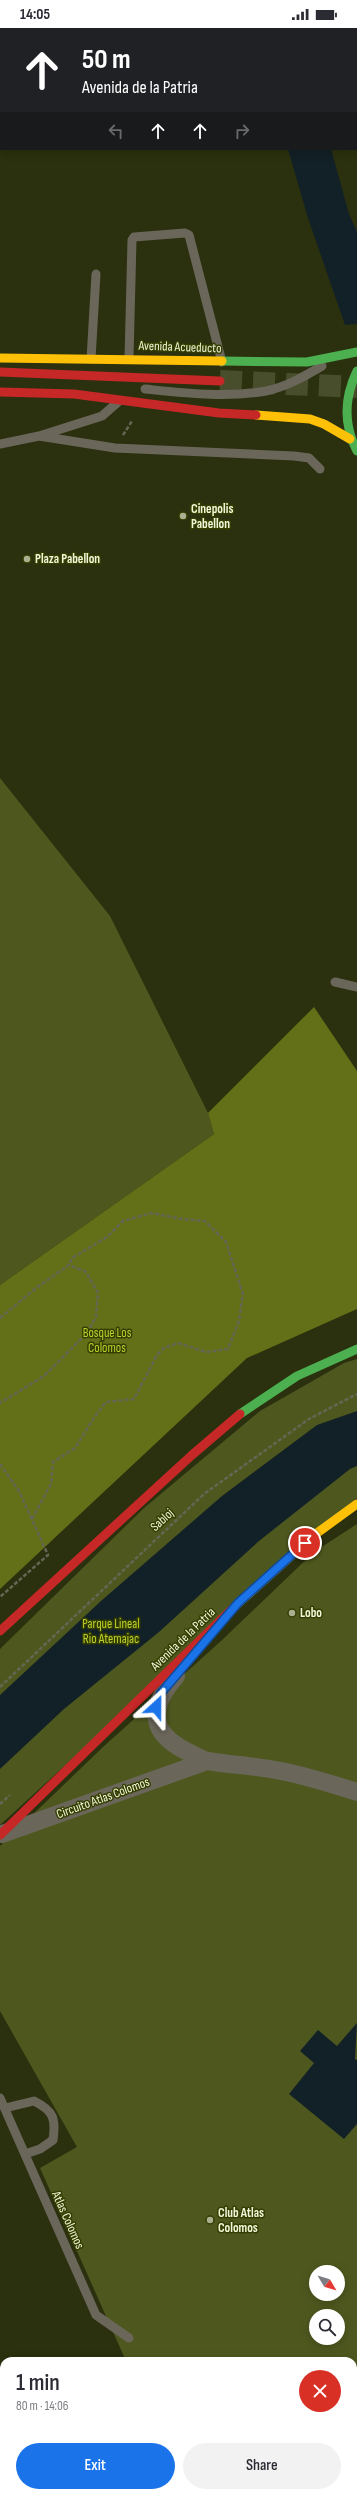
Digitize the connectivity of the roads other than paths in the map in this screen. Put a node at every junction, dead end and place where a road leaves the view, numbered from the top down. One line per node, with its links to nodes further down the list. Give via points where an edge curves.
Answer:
1 (96, 274): 5 (lane)
2 (357, 352): 3 (main road, Avenida Acueducto)
3 (339, 357): 7 (main road, Avenida Acueducto, via 307,362); 11 (lane, via 301,378 267,391 195,394)
4 (0, 358): 5 (main road, Avenida Acueducto)
5 (91, 358): 6 (main road, Avenida Acueducto)
6 (128, 358): 7 (main road, Avenida Acueducto); 7 (lane, via 132,240 134,237 185,233 189,235)
7 (222, 362)
8 (357, 371): 15 (main road, via 351,383 346,405)
9 (0, 372): 10 (main road)
10 (220, 381)
11 (145, 389)
12 (0, 392): 13 (main road, via 74,394)
13 (121, 400): 14 (lane, via 102,416); 15 (main road, via 219,413 310,419)
14 (39, 436): 16 (lane); 18 (lane, via 115,448 294,456 309,458)
15 (350, 439): 17 (main road)
16 (0, 444)
17 (357, 451)
18 (320, 469)
19 (336, 982): 20 (lane)
20 (357, 987)
21 (357, 1349): 24 (main road, via 335,1356 292,1377 252,1404 204,1444)
22 (357, 1504): 23 (main road, Avenida de la Patria, via 317,1534)
23 (238, 1603): 25 (street, Circuito Atlas Colomos, via 161,1693 156,1707 158,1723 165,1736); 27 (main road, Avenida de la Patria)
24 (0, 1631)
25 (206, 1761): 26 (street, Circuito Atlas Colomos, via 281,1771); 27 (street, Circuito Atlas Colomos)
26 (357, 1792)
27 (0, 1835)
28 (0, 2098): 29 (lane, Atlas Colomos)
29 (4, 2108): 30 (lane, Atlas Colomos); 30 (lane, via 34,2101 47,2108 55,2122 53,2140 40,2149)
30 (25, 2154): 31 (lane, Atlas Colomos, via 96,2315)
31 (129, 2338)

